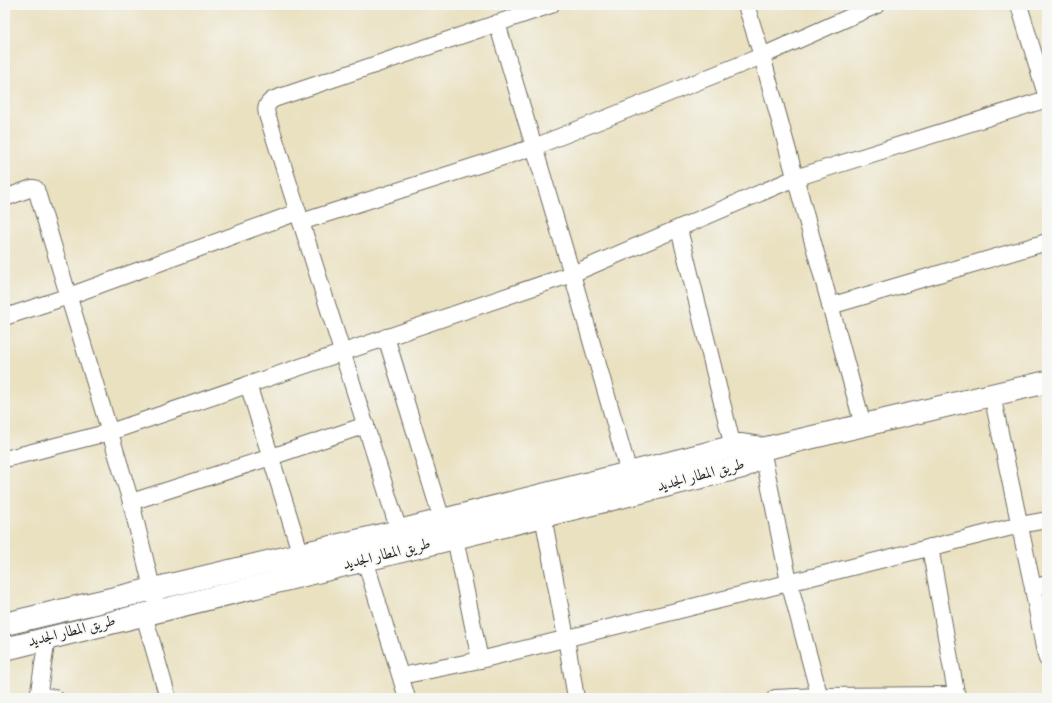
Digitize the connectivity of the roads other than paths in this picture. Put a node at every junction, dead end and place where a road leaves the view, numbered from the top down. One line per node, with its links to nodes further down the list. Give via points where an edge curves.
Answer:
1 (551, 5): 5 (street)
2 (746, 5): 6 (street)
3 (878, 5): 6 (street)
4 (1018, 5): 7 (street)
5 (497, 23): 8 (street); 11 (street, via 269,102 266,108 269,122)
6 (762, 56): 8 (street); 9 (street)
7 (1047, 98): 9 (street)
8 (534, 147): 11 (street); 14 (street)
9 (795, 178): 12 (street); 16 (street)
10 (5, 198): 15 (street, via 32,188 36,189)
11 (299, 217): 15 (street); 19 (street)
12 (679, 229): 14 (street); 26 (street)
13 (1047, 242): 16 (street)
14 (572, 274): 18 (street); 30 (street)
15 (69, 296): 17 (street); 25 (street)
16 (830, 306): 24 (street)
17 (5, 317)
18 (386, 337): 19 (street); 33 (street)
19 (342, 352): 21 (street); 23 (street)
20 (1047, 382): 22 (street, طريق المطار الجديد)
21 (248, 384): 25 (street); 28 (street)
22 (992, 395): 24 (street, طريق المطار الجديد); 35 (street)
23 (366, 425): 28 (street); 36 (street)
24 (863, 425): 27 (street, طريق المطار الجديد)
25 (110, 432): 29 (street); 31 (street)
26 (733, 447): 27 (street, طريق المطار الجديد, via 748,445); 30 (street, طريق المطار الجديد)
27 (762, 450): 32 (street, طريق المطار الجديد, via 754,461 742,467); 41 (street)
28 (271, 457): 31 (street); 39 (street)
29 (5, 459)
30 (629, 473): 33 (street, طريق المطار الجديد)
31 (131, 502): 43 (street)
32 (543, 516): 37 (street, طريق المطار الجديد); 47 (street)
33 (442, 520): 36 (street, طريق المطار الجديد)
34 (1047, 520): 35 (street)
35 (1020, 525): 38 (street); 42 (street)
36 (399, 531): 39 (street, طريق المطار الجديد)
37 (455, 538): 40 (street, طريق المطار الجديد); 50 (street)
38 (930, 547): 41 (street); 53 (street)
39 (301, 554): 43 (street, طريق المطار الجديد)
40 (365, 560): 44 (street, طريق المطار الجديد); 51 (street)
41 (789, 582): 47 (street); 54 (street)
42 (1040, 586): 49 (street)
43 (152, 590): 44 (street); 45 (street, طريق المطار الجديد)
44 (151, 613): 46 (street, طريق المطار الجديد); 56 (street)
45 (6, 619)
46 (48, 638): 48 (street, طريق المطار الجديد); 52 (street)
47 (566, 638): 50 (street); 58 (street)
48 (5, 649)
49 (1047, 659)
50 (480, 660): 51 (street)
51 (401, 676): 57 (street)
52 (38, 696): 55 (street)
53 (957, 696): 54 (street)
54 (819, 697): 59 (street)
55 (54, 698)
56 (168, 698)
57 (407, 698)
58 (576, 698)
59 (775, 698)

